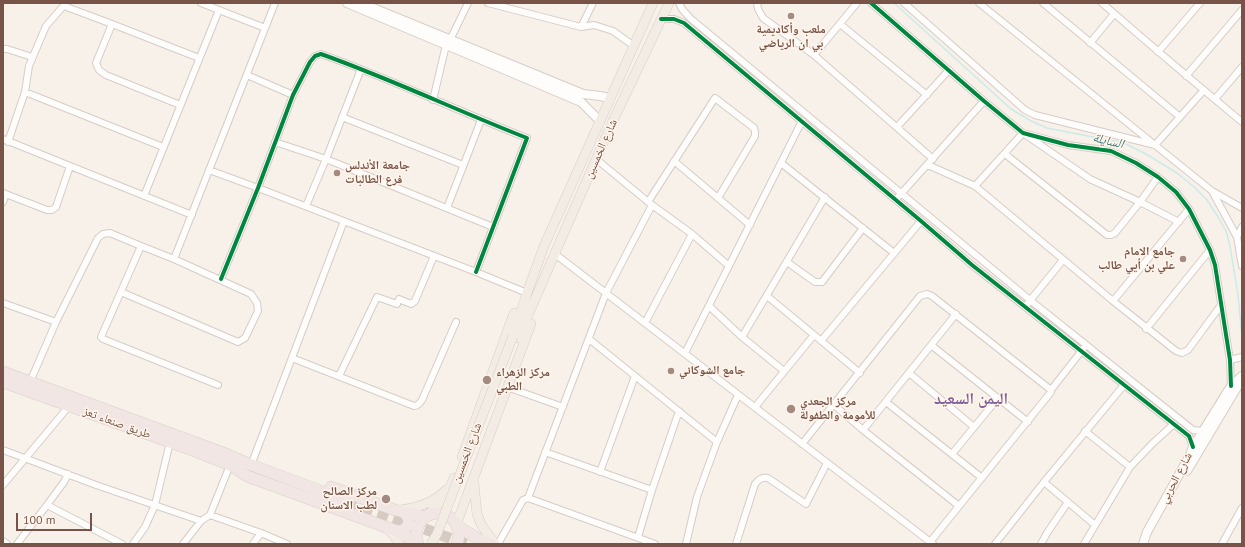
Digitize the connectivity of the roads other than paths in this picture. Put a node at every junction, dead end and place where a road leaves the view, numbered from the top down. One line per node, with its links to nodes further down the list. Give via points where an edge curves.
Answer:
1 (202, 3): 21 (street)
2 (275, 3): 28 (street)
3 (347, 3): 29 (street)
4 (361, 3): 29 (street)
5 (468, 3): 30 (street)
6 (488, 3): 20 (street)
7 (593, 3): 27 (street)
8 (653, 3): 32 (main road, شارع الخمسين)
9 (669, 3): 24 (main road, شارع الخمسين)
10 (679, 3): 43 (street, via 690,18)
11 (756, 3): 35 (street, via 763,18)
12 (857, 3): 26 (street)
13 (871, 3): 40 (street)
14 (904, 3): 65 (street, via 1025,110 1035,115)
15 (979, 3): 65 (street)
16 (1043, 3): 31 (street)
17 (1102, 3): 23 (street)
18 (1200, 3): 34 (street)
19 (65, 5): 25 (street); 36 (street, via 46,26)
20 (512, 6): 27 (street)
21 (219, 10): 28 (street); 37 (street)
22 (1242, 10): 42 (street)
23 (1114, 14): 31 (street); 34 (street)
24 (661, 19): 44 (street, via 674,19 684,23); 60 (main road, شارع الخمسين)
25 (112, 24): 37 (street); 53 (street, via 96,63 99,70)
26 (840, 24): 35 (street); 48 (street)
27 (581, 26): 32 (street, via 594,25 613,31)
28 (265, 28): 41 (street)
29 (417, 29): 30 (street)
30 (448, 43): 49 (street, via 583,94); 51 (street); 57 (street, via 581,102)
31 (1090, 43): 55 (street)
32 (634, 46): 49 (main road, شارع الخمسين)
33 (3, 49): 36 (street)
34 (1158, 52): 42 (street)
35 (814, 55): 61 (street)
36 (32, 58): 46 (street)
37 (199, 58): 53 (street)
38 (1242, 67): 50 (street)
39 (361, 69): 47 (street, via 321,54 315,56); 51 (street); 54 (street)
40 (949, 70): 48 (street); 52 (street)
41 (247, 74): 47 (street); 76 (street)
42 (1186, 76): 45 (street)
43 (766, 80): 44 (street); 82 (street)
44 (760, 87): 58 (street)
45 (1204, 90): 50 (street); 55 (street)
46 (25, 92): 63 (street); 66 (street)
47 (293, 95): 64 (street)
48 (927, 95): 61 (street)
49 (609, 98): 57 (main road, شارع الخمسين)
50 (1215, 99): 59 (street)
51 (433, 100): 56 (street)
52 (984, 101): 62 (street); 69 (street)
53 (180, 105): 66 (street)
54 (342, 116): 70 (street); 73 (street)
55 (1180, 117): 65 (street)
56 (481, 120): 73 (street); 99 (street, via 527,138)
57 (600, 121): 60 (main road); 117 (main road, شارع الخمسين, via 544,246)
58 (802, 121): 72 (street); 86 (street)
59 (1242, 122)
60 (611, 125): 68 (main road, شارع الخمسين)
61 (897, 127): 69 (street)
62 (1024, 133): 67 (street); 77 (street, via 1068,145 1111,151); 88 (street, via 1090,180)
63 (6, 141): 75 (street)
64 (275, 142): 70 (street); 79 (street)
65 (1155, 145): 80 (street)
66 (163, 147): 83 (street)
67 (1005, 154): 78 (street); 88 (street, via 1107,235 1115,233)
68 (596, 159): 89 (street); 107 (main road, شارع الخمسين)
69 (933, 159): 74 (street)
70 (326, 160): 90 (street); 91 (street)
71 (674, 161): 85 (street); 85 (street, via 715,98 754,128 755,136); 89 (street)
72 (781, 162): 84 (street); 98 (street)
73 (463, 165): 91 (street)
74 (928, 165): 78 (street); 82 (street)
75 (70, 166): 81 (street, via 56,207 52,210); 83 (street)
76 (209, 170): 79 (street); 94 (street)
77 (1158, 176): 88 (street); 93 (street, via 1176,192)
78 (975, 186): 110 (street)
79 (258, 188): 90 (street); 115 (street)
80 (1212, 191): 92 (street); 103 (street)
81 (4, 193): 87 (street)
82 (902, 194): 86 (street); 121 (street)
83 (144, 196): 94 (street)
84 (825, 197): 101 (street); 111 (street)
85 (718, 198): 98 (street)
86 (896, 200): 96 (street)
87 (3, 202)
88 (1140, 202): 97 (street)
89 (650, 204): 102 (street); 118 (street)
90 (306, 206): 95 (street)
91 (447, 208): 99 (street)
92 (1242, 208)
93 (1189, 209): 97 (street); 105 (street)
94 (192, 215): 109 (street)
95 (344, 221): 108 (street); 142 (street)
96 (921, 221): 106 (street); 126 (street)
97 (1179, 222): 122 (street)
98 (750, 224): 112 (street)
99 (492, 227): 114 (street)
100 (1242, 227): 103 (street)
101 (863, 228): 106 (street); 111 (street, via 822,282 815,282)
102 (692, 234): 112 (street); 130 (street)
103 (1237, 237): 113 (street)
104 (141, 246): 109 (street); 116 (street); 128 (street, via 110,232 98,238)
105 (1210, 250): 124 (street); 131 (street)
106 (894, 253): 136 (street)
107 (555, 254): 118 (street); 120 (main road, شارع الخمسين)
108 (434, 256): 114 (street); 148 (street, via 415,301 411,304 399,299 397,304 377,297)
109 (174, 259): 115 (street)
110 (1063, 260): 121 (street); 122 (street)
111 (787, 262): 119 (street)
112 (729, 266): 125 (street)
113 (1242, 266)
114 (476, 272): 117 (street)
115 (221, 279): 116 (street, via 251,294 257,302 256,318 245,338 238,342)
116 (121, 292): 153 (street, via 101,337)
117 (527, 293): 133 (main road, شارع الخمسين); 192 (main road, شارع الخمسين, via 514,313)
118 (606, 293): 130 (street); 135 (street)
119 (768, 296): 132 (street); 134 (street)
120 (536, 297): 133 (main road, شارع الخمسين); 156 (main road, شارع الخمسين, via 532,320)
121 (1030, 300): 126 (street); 138 (street)
122 (1113, 301): 131 (street)
123 (3, 303): 128 (street)
124 (1221, 305): 131 (street, via 1188,350 1182,353); 143 (street)
125 (709, 306): 134 (street); 140 (street)
126 (1024, 307): 139 (street)
127 (956, 314): 137 (street); 146 (street, via 932,296 920,296); 157 (street)
128 (56, 322): 152 (street)
129 (456, 322): 148 (street, via 422,400 416,406)
130 (645, 323): 140 (street)
131 (1146, 329)
132 (814, 335): 136 (street); 144 (street)
133 (515, 337): 224 (main road, شارع الخمسين, bridge); 225 (main road, شارع الخمسين)
134 (742, 337): 144 (street)
135 (589, 339): 149 (street); 163 (street)
136 (821, 341): 146 (street)
137 (931, 345): 147 (street); 159 (street)
138 (1087, 345): 139 (street); 173 (street)
139 (1081, 352): 154 (street); 157 (street)
140 (685, 354): 158 (street)
141 (1242, 357): 143 (street)
142 (292, 358): 148 (street); 183 (street)
143 (1230, 360): 155 (street)
144 (784, 371): 164 (street)
145 (3, 372): 152 (highway, طريق صنعاء تعز)
146 (860, 372): 161 (street)
147 (909, 373): 160 (street); 168 (street)
148 (339, 376)
149 (635, 376): 165 (street); 187 (street)
150 (1242, 377): 155 (street, شارع الحربي); 236 (street, شارع الحربي)
151 (3, 382): 162 (highway, طريق صنعاء تعز)
152 (30, 382): 172 (highway, طريق صنعاء تعز)
153 (218, 385)
154 (1124, 385): 167 (street); 170 (street)
155 (1231, 386): 171 (street, شارع الحربي)
156 (507, 387): 163 (street); 190 (main road, شارع الخمسين)
157 (1051, 390): 166 (street)
158 (738, 395): 164 (street); 175 (street)
159 (998, 398): 166 (street); 168 (street)
160 (886, 402): 169 (street); 181 (street)
161 (834, 405): 169 (street); 176 (street)
162 (69, 406): 172 (highway, طريق صنعاء تعز); 182 (street)
163 (563, 407): 179 (street)
164 (754, 407): 176 (street)
165 (679, 411): 175 (street); 195 (street)
166 (1028, 422): 189 (street)
167 (1174, 424): 173 (street); 186 (street)
168 (974, 427): 181 (street)
169 (863, 430): 200 (street)
170 (1085, 431): 186 (street); 191 (street)
171 (1202, 431): 173 (street); 177 (street, شارع الحربي)
172 (153, 432): 174 (highway, طريق صنعاء تعز); 180 (highway, طريق صنعاء تعز)
173 (1191, 433): 177 (street)
174 (170, 442): 185 (highway, طريق صنعاء تعز); 198 (street)
175 (717, 442): 231 (street, via 698,497)
176 (802, 444): 184 (street)
177 (1193, 447): 236 (street, شارع الحربي, via 1147,532)
178 (3, 450): 182 (street)
179 (545, 452): 187 (street); 196 (street)
180 (226, 454): 183 (highway, طريق صنعاء تعز); 185 (highway, طريق صنعاء تعز, via 346,504)
181 (952, 454): 189 (street)
182 (25, 458): 188 (street); 193 (street)
183 (253, 460): 202 (highway, طريق صنعاء تعز)
184 (827, 463): 214 (street); 232 (street, via 806,504 768,478 759,480 755,484)
185 (230, 465): 203 (street); 208 (highway, طريق صنعاء تعز, via 247,476)
186 (1130, 467): 207 (street)
187 (600, 472): 195 (street)
188 (68, 474): 198 (street); 199 (street)
189 (982, 478): 200 (street)
190 (473, 480): 194 (main road, شارع الخمسين); 229 (main road, via 477,514 482,526)
191 (1044, 482): 197 (street); 233 (street)
192 (452, 484): 194 (main road, via 460,491); 202 (main road, via 442,494 423,505); 204 (main road, شارع الخمسين, via 443,500)
193 (3, 485)
194 (470, 489): 206 (main road, شارع الخمسين)
195 (652, 490): 211 (street)
196 (528, 498): 211 (street); 229 (street, via 523,500)
197 (1068, 502): 207 (street); 234 (street)
198 (155, 505): 205 (street); 218 (street, via 145,528)
199 (47, 506): 216 (street); 217 (street)
200 (959, 506): 214 (street)
201 (1242, 508): 237 (street)
202 (399, 511): 204 (highway, طريق صنعاء تعز); 209 (highway, via 407,515 409,524 402,531)
203 (210, 515): 205 (street); 210 (street)
204 (426, 517): 206 (highway, طريق صنعاء تعز, via 435,513 443,514 450,517); 223 (highway, via 417,528)
205 (201, 521): 219 (street)
206 (456, 525): 212 (highway); 226 (highway, via 459,534)
207 (1095, 525): 235 (street)
208 (383, 526): 209 (highway, طريق صنعاء تعز); 222 (main road, via 394,535)
209 (397, 531): 223 (highway, طريق صنعاء تعز)
210 (261, 533): 220 (street); 221 (street)
211 (638, 537): 230 (street)
212 (480, 540): 227 (highway, via 473,540); 228 (highway)
213 (3, 541): 215 (street)
214 (931, 543)
215 (7, 544)
216 (17, 544)
217 (122, 544)
218 (133, 544)
219 (183, 544)
220 (253, 544)
221 (287, 544)
222 (399, 544)
223 (418, 544)
224 (431, 544)
225 (437, 544)
226 (457, 544)
227 (469, 544)
228 (492, 544)
229 (496, 544)
230 (655, 544)
231 (686, 544)
232 (736, 544)
233 (995, 544)
234 (1041, 544)
235 (1084, 544)
236 (1144, 544)
237 (1222, 544)

